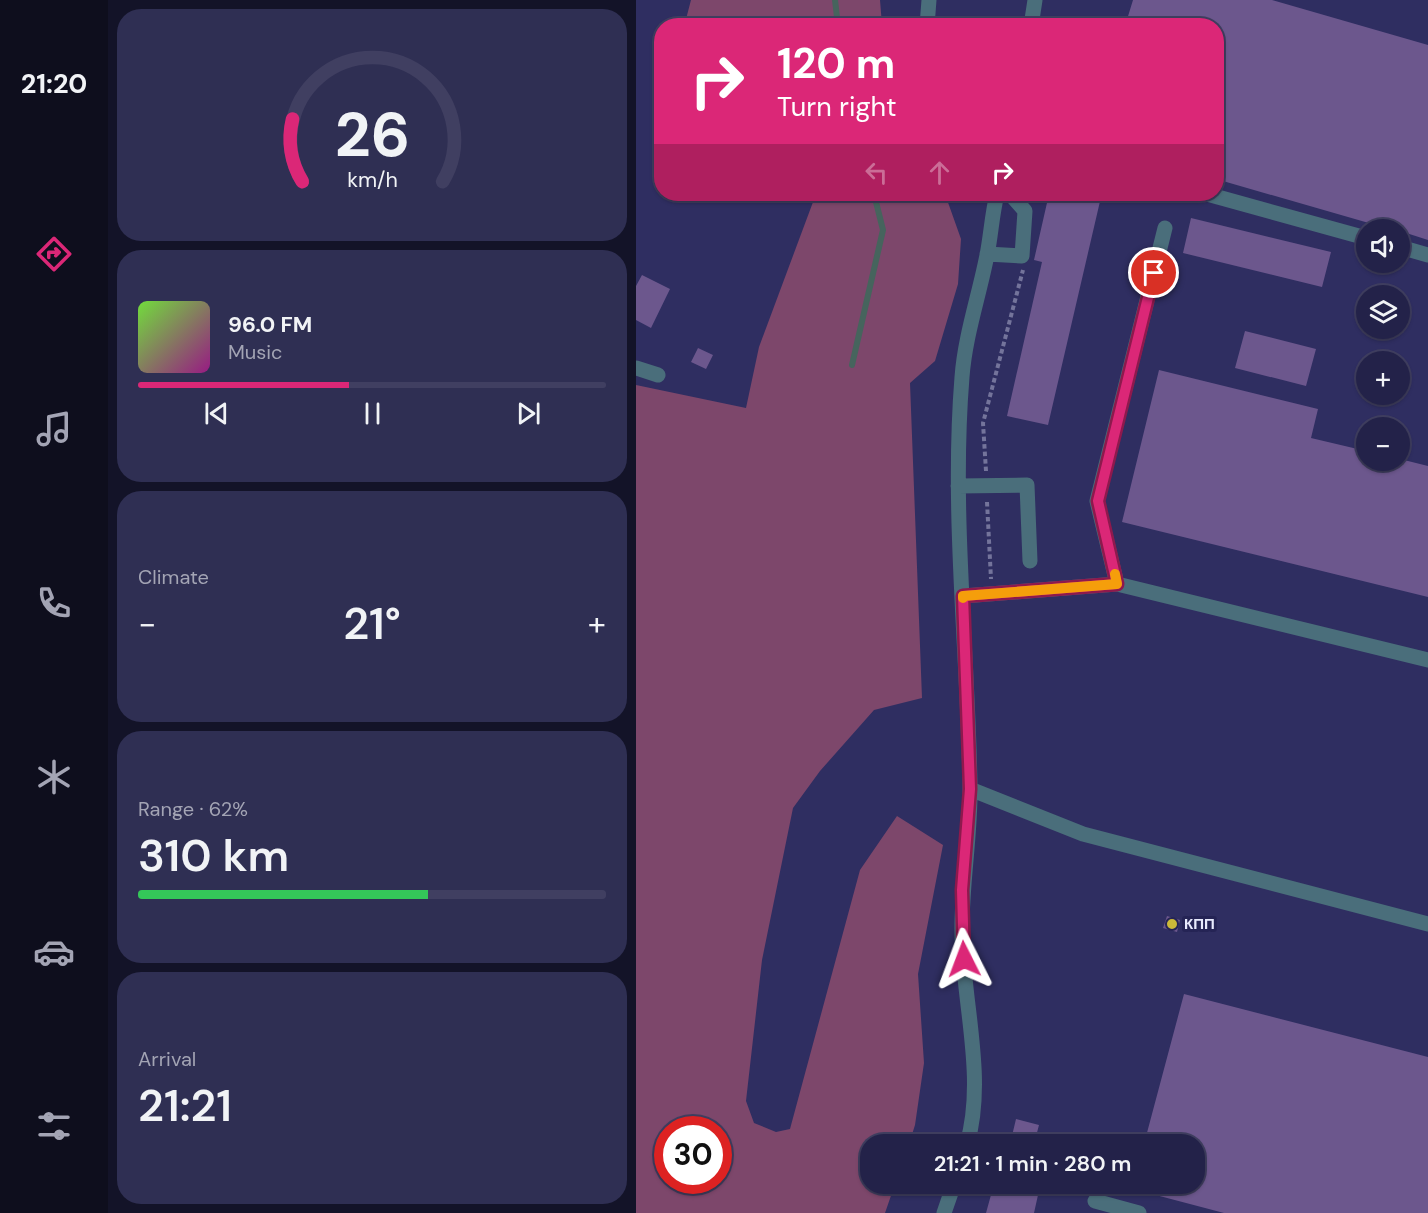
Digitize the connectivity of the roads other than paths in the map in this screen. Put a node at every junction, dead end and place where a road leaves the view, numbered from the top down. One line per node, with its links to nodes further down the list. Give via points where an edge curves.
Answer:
1 (929, 0): 3 (street)
2 (1035, 0): 4 (street)
3 (928, 18)
4 (1032, 18)
5 (1224, 199): 9 (street)
6 (1003, 201): 11 (street)
7 (1012, 201): 11 (street, via 1025,211 1022,256)
8 (1165, 228): 17 (street, via 1098,501)
9 (1356, 235)
10 (1410, 250): 12 (street)
11 (987, 254): 15 (street, via 962,377)
12 (1428, 255)
13 (636, 368): 14 (street)
14 (658, 375)
15 (958, 486): 16 (street, via 1027,485); 18 (street)
16 (1030, 561)
17 (1117, 584): 18 (street); 19 (street)
18 (963, 596): 20 (street)
19 (1428, 660)
20 (970, 789): 21 (street, via 1083,834); 22 (street, via 962,890 962,937 975,1092)
21 (1428, 924)
22 (970, 1134)
23 (951, 1194): 25 (street)
24 (1095, 1202): 26 (street)
25 (944, 1213)
26 (1139, 1213)

